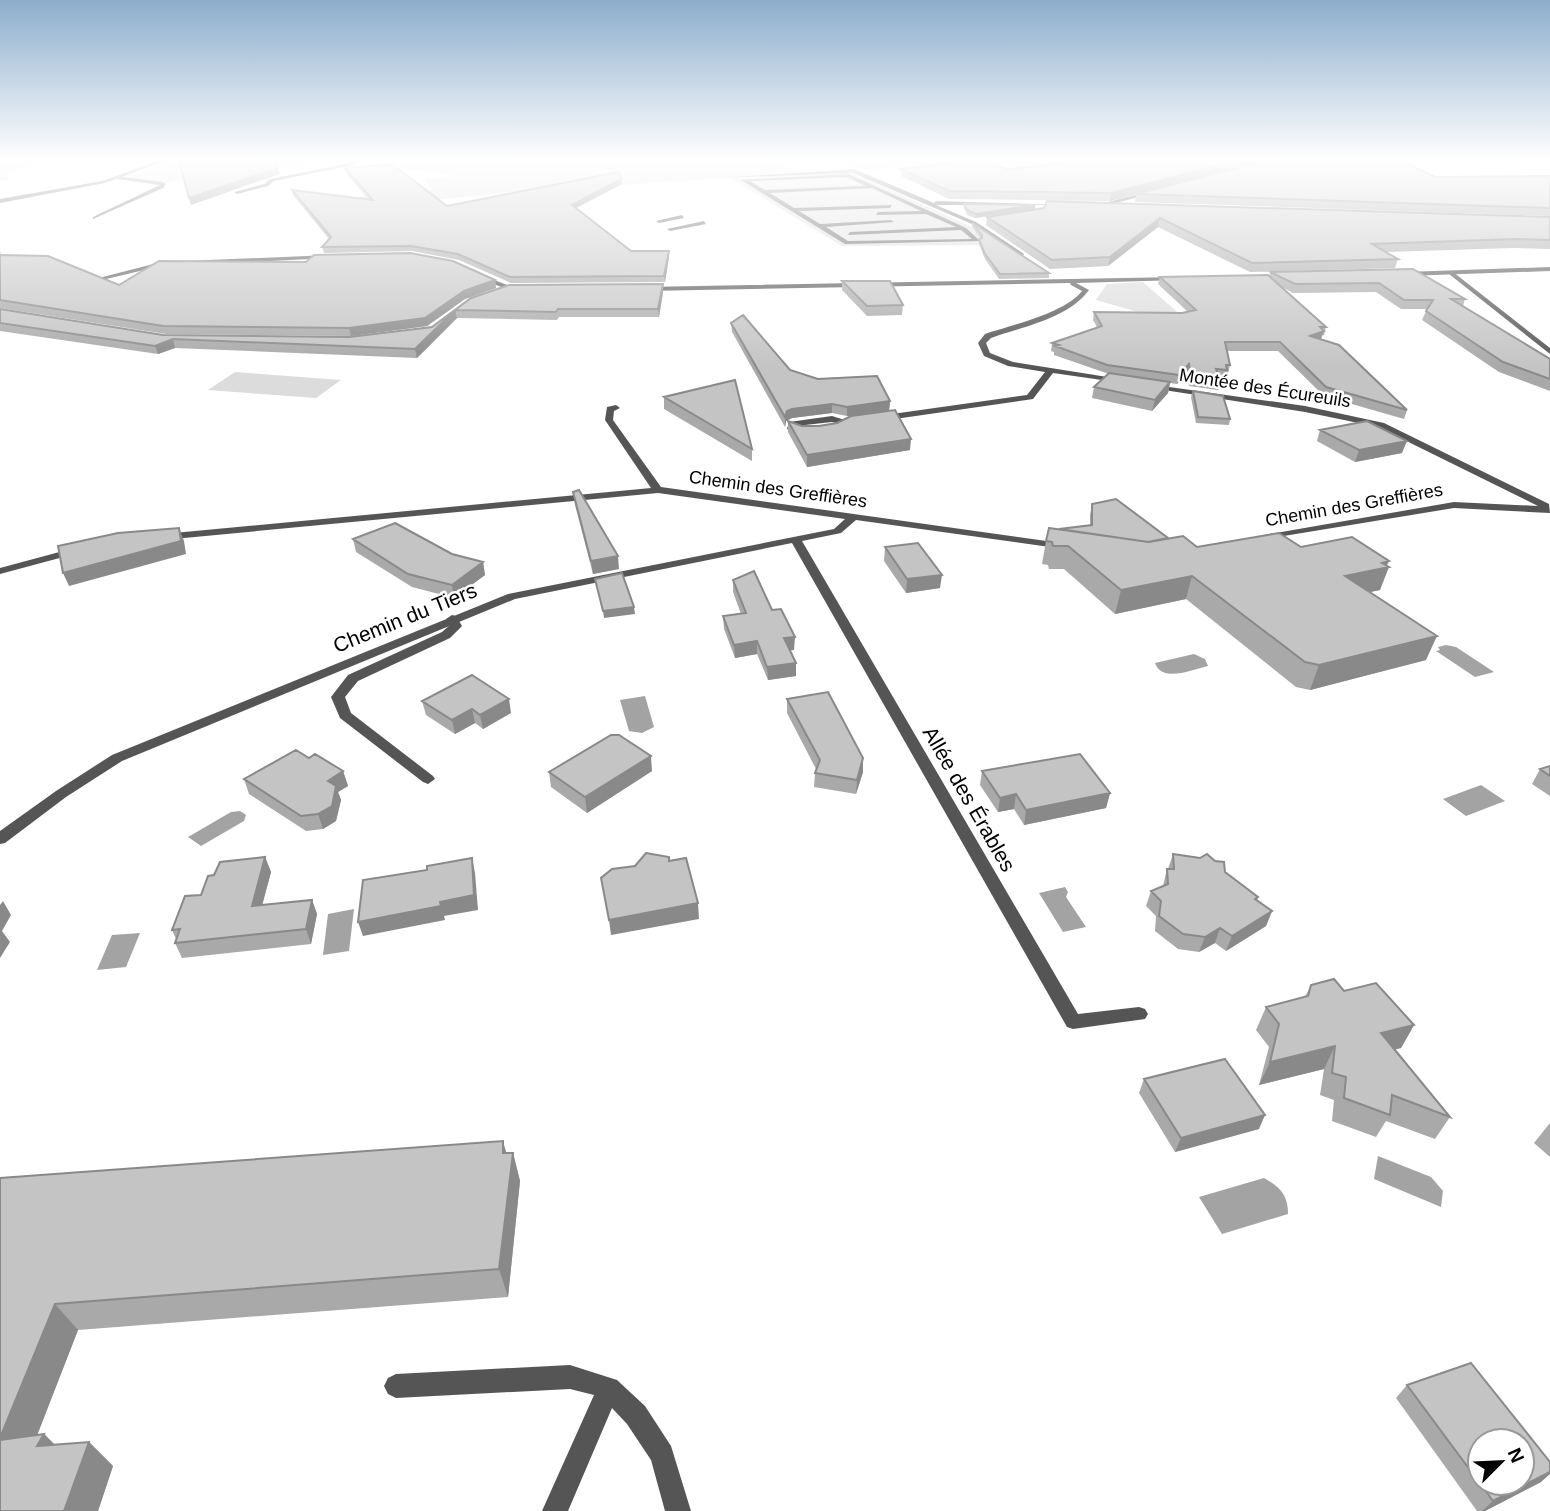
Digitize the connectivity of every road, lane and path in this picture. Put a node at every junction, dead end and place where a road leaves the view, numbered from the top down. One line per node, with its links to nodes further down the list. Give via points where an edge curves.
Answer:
1 (673, 228): 10 (street)
2 (822, 228): 15 (street)
3 (845, 228): 15 (street)
4 (845, 228): 15 (street)
5 (877, 228): 16 (street)
6 (908, 228): 18 (street, via 977,241)
7 (961, 228): 11 (street)
8 (969, 228): 11 (street)
9 (982, 228): 22 (street)
10 (670, 229)
11 (964, 229): 14 (street); 18 (street)
12 (919, 231): 13 (street); 14 (street); 20 (street)
13 (903, 232): 16 (street); 19 (street)
14 (952, 234): 17 (street); 18 (street); 20 (street)
15 (834, 235)
16 (891, 235): 19 (street)
17 (933, 235)
18 (974, 237)
19 (909, 238): 20 (street)
20 (926, 238)
21 (334, 257): 28 (street, via 161,264)
22 (1029, 260)
23 (468, 269): 31 (street)
24 (1550, 269): 25 (street)
25 (1451, 273): 27 (street); 35 (street)
26 (1051, 274): 30 (street)
27 (1398, 274)
28 (102, 278)
29 (1190, 278): 30 (street)
30 (1066, 281): 33 (street); 36 (street, via 1087,290 1084,296 988,336 982,344 987,354 999,359)
31 (509, 288): 32 (street); 34 (street)
32 (535, 289)
33 (641, 289)
34 (499, 292)
35 (1550, 352)
36 (1051, 370): 37 (street); 40 (street, via 1030,397)
37 (1130, 382)
38 (1143, 384): 44 (street, Montée des Écureuils, via 1381,425)
39 (616, 408): 43 (street, via 610,409 609,420)
40 (873, 419)
41 (860, 421): 42 (street)
42 (847, 422): 42 (street, via 841,428 791,429 792,424 832,419)
43 (658, 490): 45 (street, Chemin des Greffières); 46 (street, Chemin des Greffières)
44 (1550, 509): 48 (street, Chemin des Greffières, via 1454,505)
45 (855, 516): 47 (street, Chemin du Tiers, via 837,531); 49 (street, Chemin des Greffières)
46 (150, 538)
47 (795, 539): 52 (street, Chemin du Tiers, via 512,596); 55 (street, Allée des Érables, via 1073,1022)
48 (1252, 541)
49 (1077, 548)
50 (84, 549): 51 (street)
51 (0, 571)
52 (452, 619): 53 (street, via 456,626 446,635 353,678 338,697 345,715); 54 (street, Chemin du Tiers, via 117,758)
53 (428, 779)
54 (0, 838)
55 (1139, 1014)
56 (396, 1386): 57 (street, via 570,1377)
57 (609, 1388): 58 (street); 59 (street, via 636,1415 662,1455)
58 (555, 1511)
59 (678, 1511)

